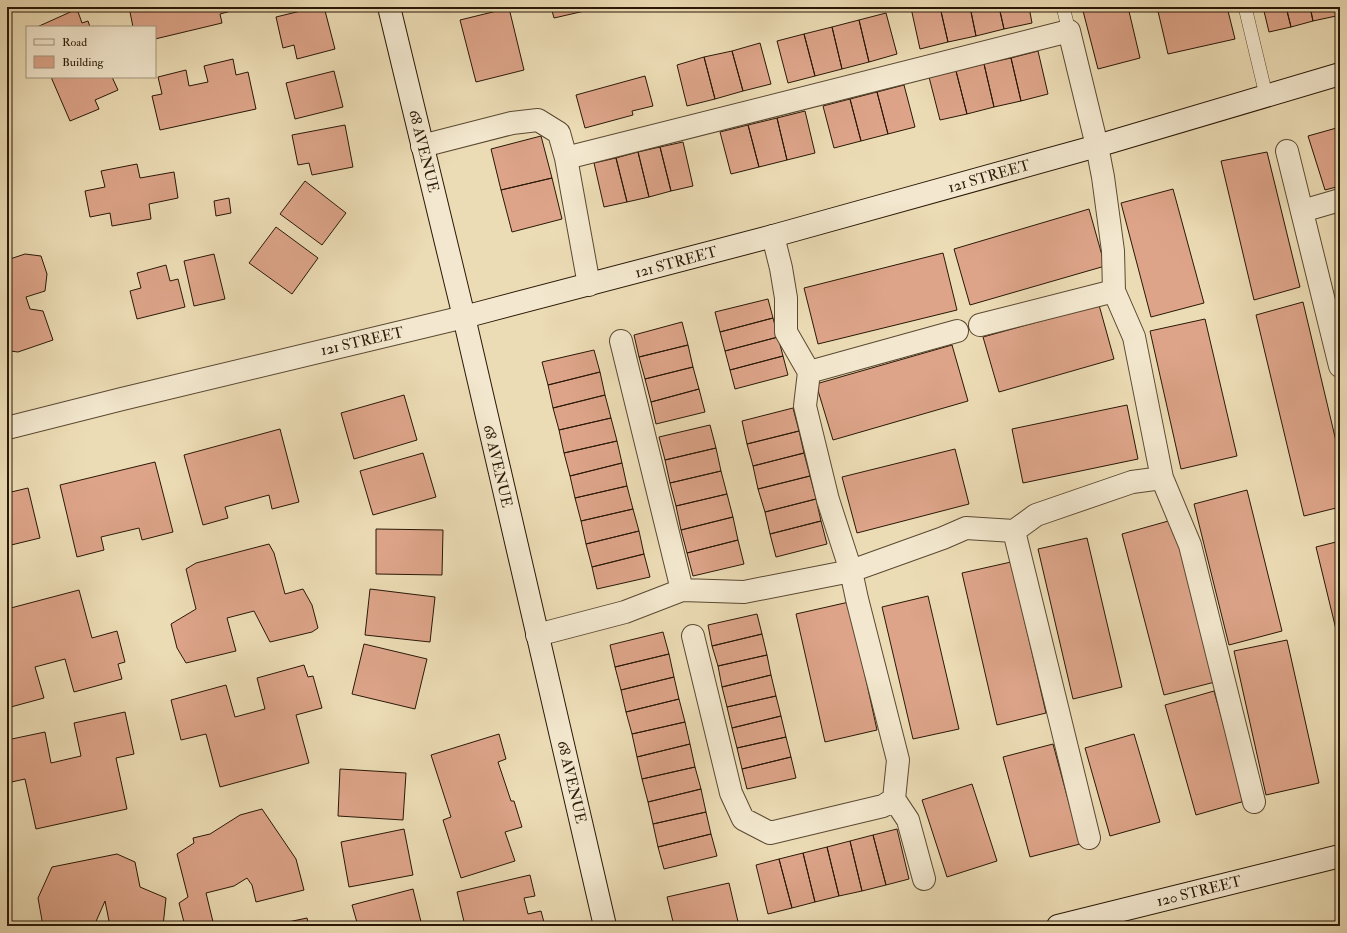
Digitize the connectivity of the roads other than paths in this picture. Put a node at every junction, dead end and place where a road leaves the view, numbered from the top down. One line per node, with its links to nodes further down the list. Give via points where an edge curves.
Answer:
1 (389, 7): 7 (street, 68 AVENUE)
2 (1063, 7): 4 (lane)
3 (1245, 7): 6 (lane)
4 (1069, 31): 8 (street); 10 (street)
5 (1340, 74): 6 (street, 121 STREET)
6 (1266, 95): 8 (street, 121 STREET)
7 (422, 146): 10 (street, via 512,123 538,120 559,133); 16 (street, 68 AVENUE)
8 (1097, 146): 13 (street, 121 STREET); 15 (street, via 1113,252)
9 (1287, 150): 12 (street)
10 (566, 158): 14 (street)
11 (1340, 200): 12 (street)
12 (1302, 211): 20 (street)
13 (773, 236): 14 (street, 121 STREET); 21 (street, via 786,298 786,332)
14 (589, 285): 16 (street, 121 STREET)
15 (1114, 291): 17 (street); 23 (street, via 1134,338)
16 (464, 317): 22 (street, 121 STREET); 27 (street, 68 AVENUE)
17 (980, 325)
18 (957, 331): 21 (street)
19 (621, 341): 26 (street)
20 (1340, 363)
21 (809, 372): 25 (street, via 805,406 828,500)
22 (7, 428)
23 (1162, 478): 24 (street, via 1132,482 1036,515); 30 (street, via 1190,545)
24 (1014, 531): 25 (street, via 966,528); 31 (street)
25 (851, 571): 26 (street, via 744,592); 29 (street, via 898,760)
26 (682, 590): 27 (street, via 625,612)
27 (538, 635): 34 (street, 68 AVENUE)
28 (693, 636): 29 (street, via 731,793 743,819 770,833 883,806)
29 (894, 799): 33 (street, via 908,820)
30 (1254, 802)
31 (1089, 838)
32 (1340, 856): 35 (street, 120 STREET)
33 (924, 879)
34 (605, 926)
35 (1058, 926)

